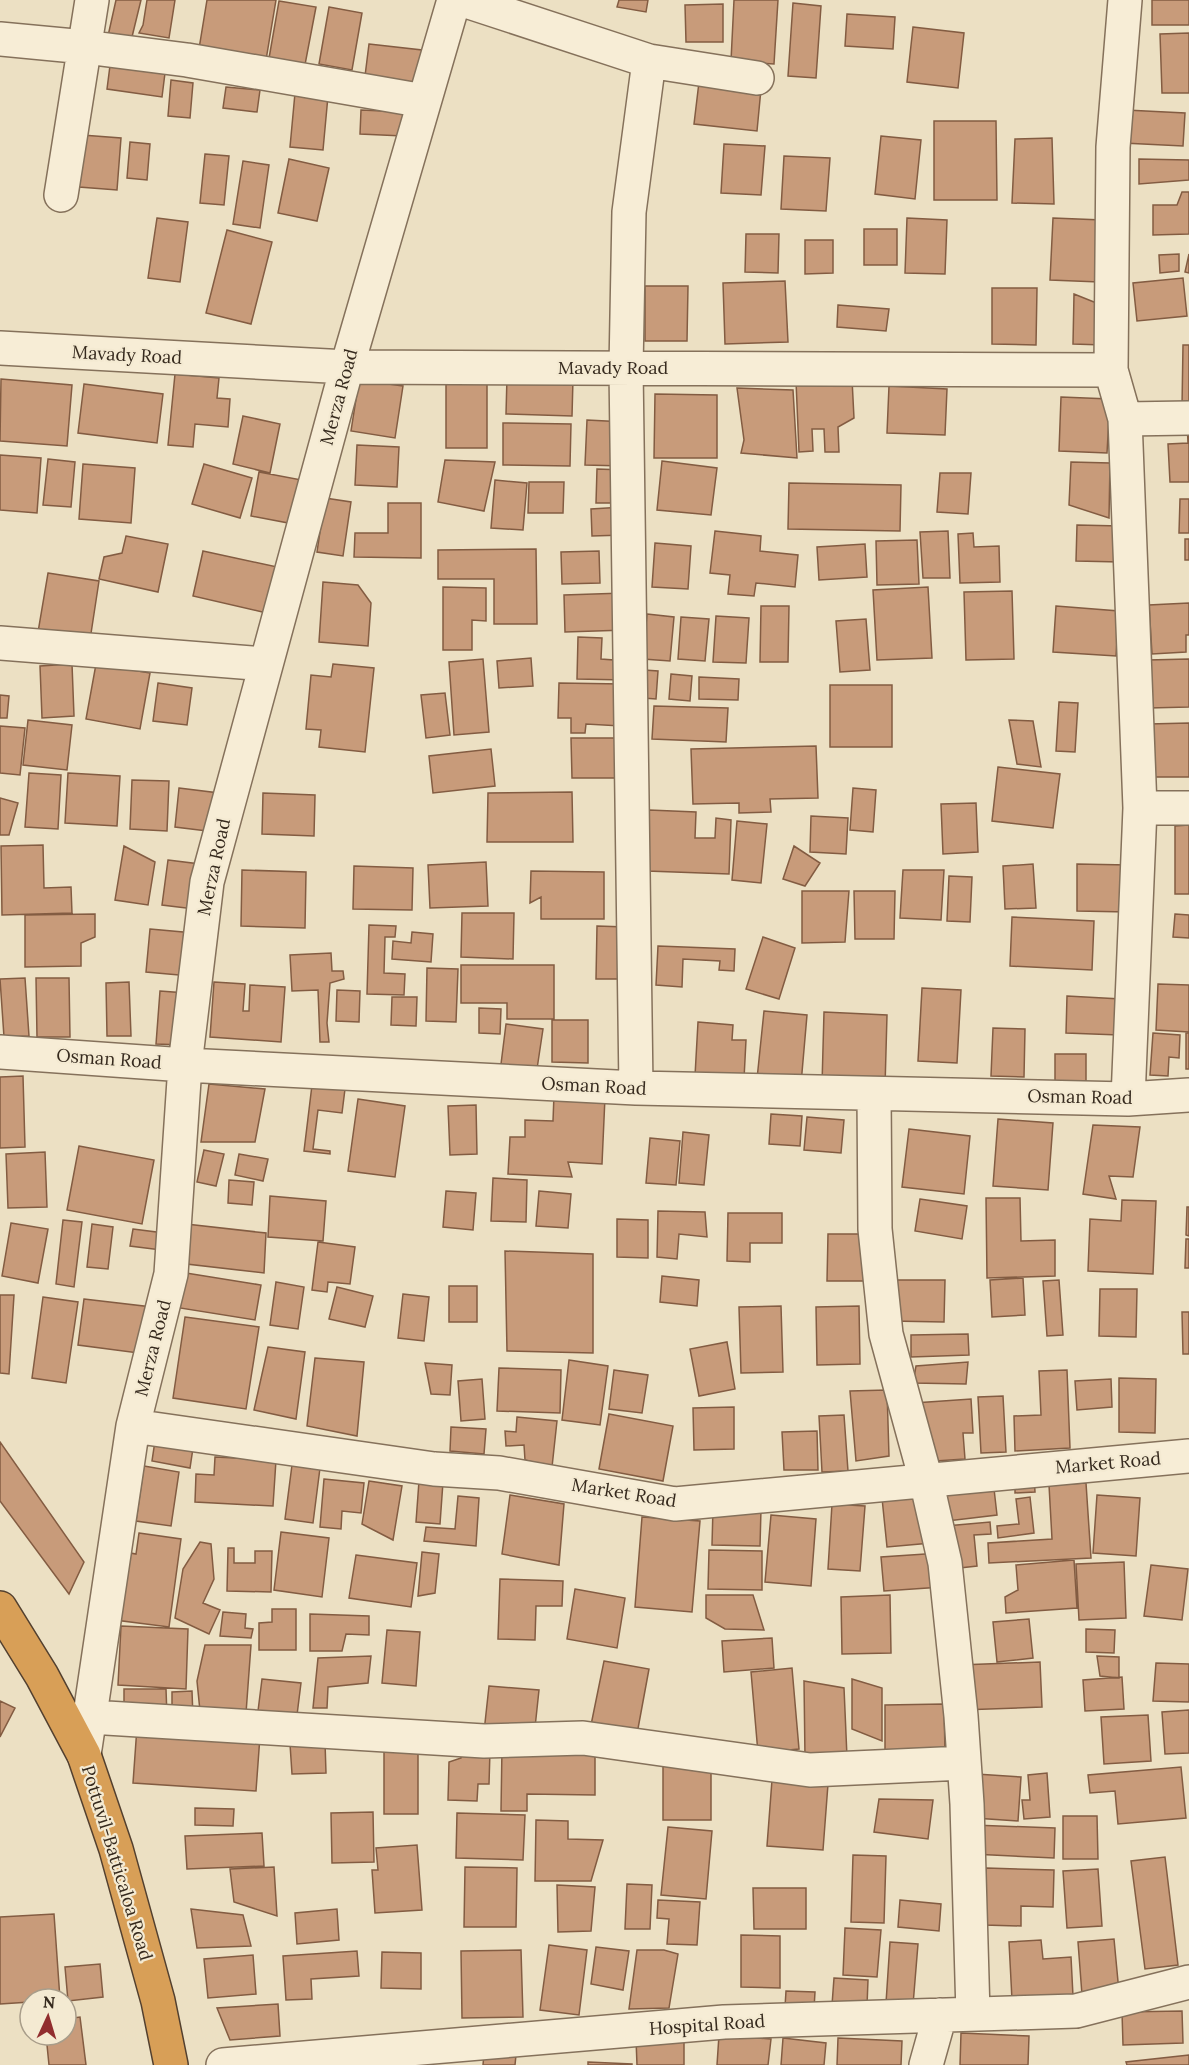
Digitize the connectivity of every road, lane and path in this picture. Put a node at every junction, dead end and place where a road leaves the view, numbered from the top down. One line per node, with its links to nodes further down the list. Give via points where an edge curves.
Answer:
1 (92, 0): 6 (street)
2 (454, 0): 9 (street, Merza Road)
3 (464, 0): 7 (street)
4 (1125, 0): 14 (street, via 1113,147)
5 (0, 39): 6 (street)
6 (85, 47): 9 (street); 10 (street)
7 (648, 61): 8 (street); 13 (street, via 628,212)
8 (757, 78)
9 (424, 100): 12 (street, Merza Road)
10 (61, 195)
11 (0, 348): 12 (street, Mavady Road)
12 (346, 367): 13 (street, Mavady Road); 18 (street, Merza Road)
13 (626, 368): 14 (street, Mavady Road); 23 (street)
14 (1111, 370): 16 (street)
15 (1189, 418): 16 (street)
16 (1125, 419): 19 (street)
17 (0, 643): 18 (street)
18 (266, 664): 22 (street, Merza Road, via 207,882)
19 (1140, 808): 20 (street); 26 (street)
20 (1189, 808)
21 (0, 1052): 22 (street, Osman Road)
22 (185, 1065): 23 (street, Osman Road); 27 (street, Merza Road, via 171,1274)
23 (636, 1088): 24 (street, Osman Road)
24 (874, 1094): 26 (street, Osman Road); 29 (street, via 875,1229 886,1334)
25 (1189, 1095): 26 (street, Osman Road)
26 (1128, 1099)
27 (134, 1426): 29 (street, Market Road, via 434,1469 499,1473 675,1504); 31 (street, Merza Road)
28 (1189, 1456): 29 (street, Market Road)
29 (926, 1480): 33 (street, via 945,1563)
30 (0, 1608): 32 (highway, Pottuvil-Batticaloa Road)
31 (90, 1717): 32 (street, Merza Road); 33 (street, via 484,1741 583,1738 810,1770)
32 (84, 1755): 37 (highway, Pottuvil-Batticaloa Road, via 116,1850 158,2001)
33 (964, 1763): 35 (street)
34 (1189, 1982): 35 (street, Hospital Road, via 1076,2012)
35 (973, 2014): 36 (street, Hospital Road)
36 (940, 2015): 38 (street, Hospital Road, via 724,2022); 39 (street)
37 (171, 2065)
38 (223, 2065)
39 (926, 2065)

